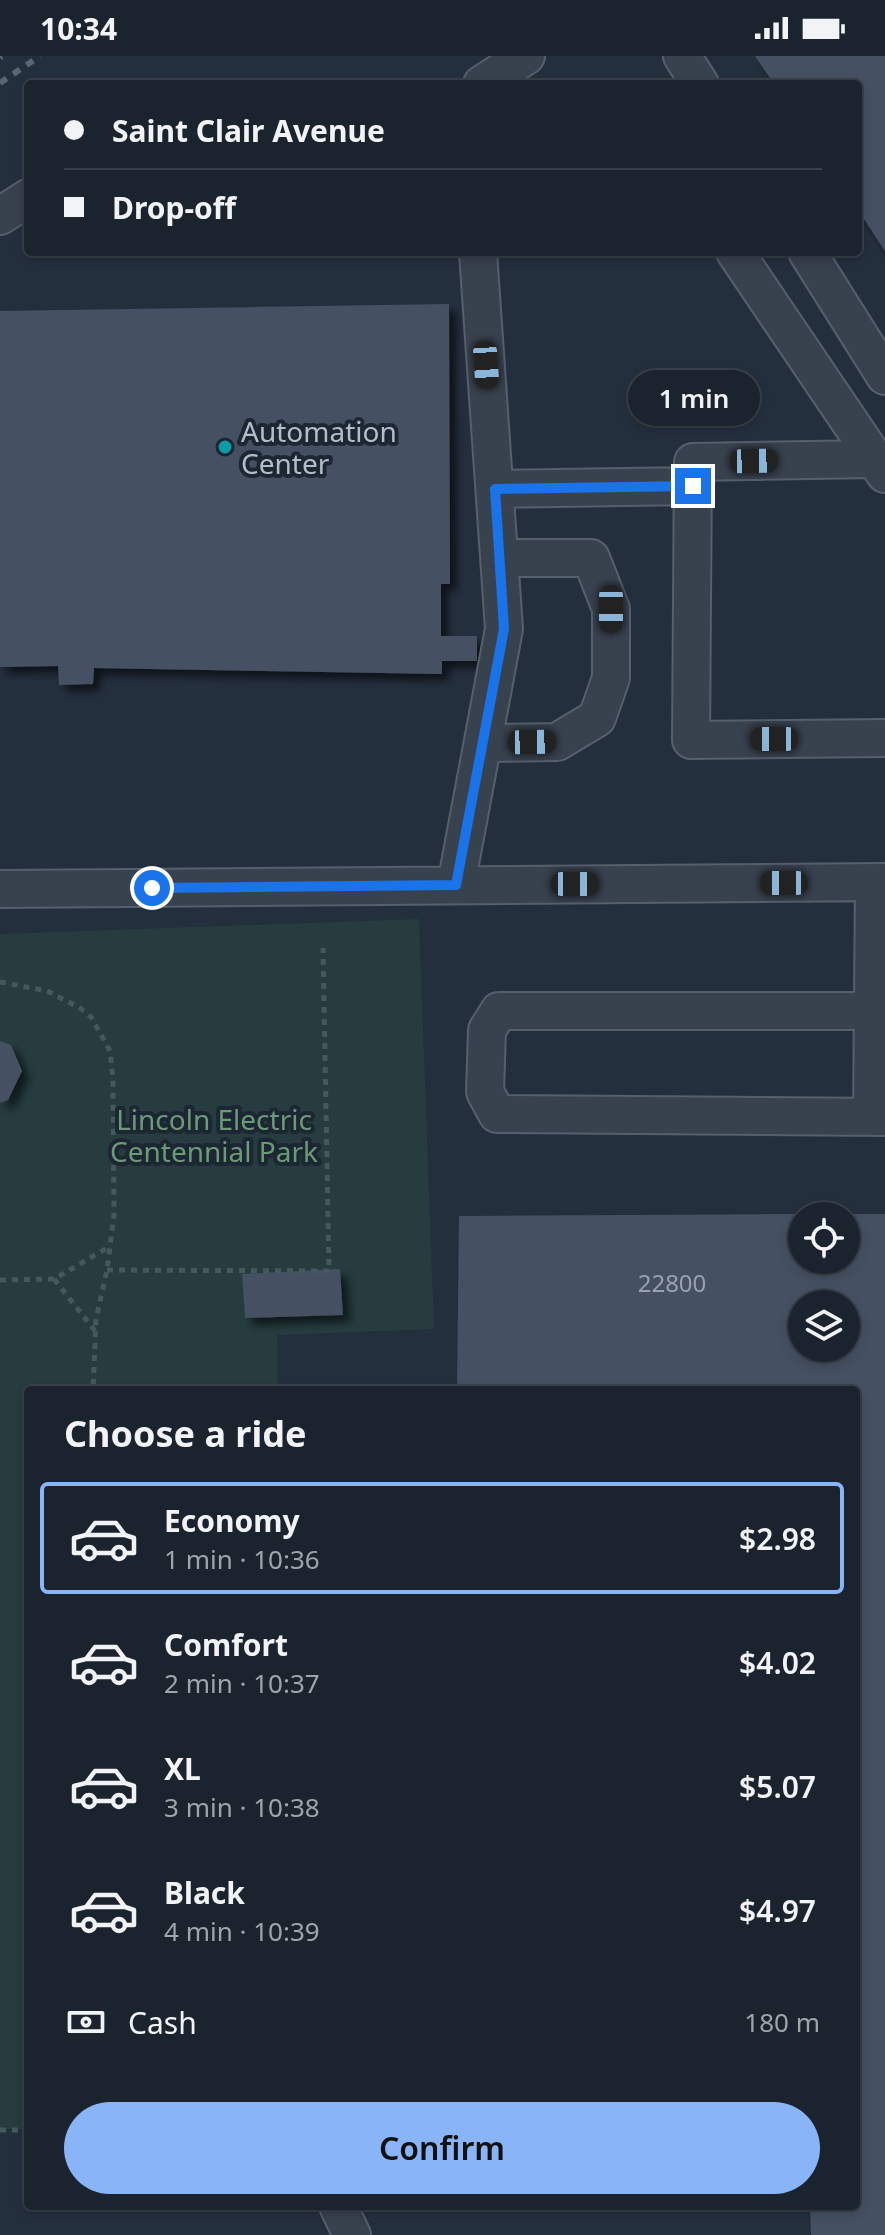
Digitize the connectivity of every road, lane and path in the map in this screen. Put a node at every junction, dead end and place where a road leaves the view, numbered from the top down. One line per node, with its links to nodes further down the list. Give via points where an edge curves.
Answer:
1 (526, 56): 3 (street)
2 (682, 56): 4 (street)
3 (488, 80)
4 (697, 80)
5 (24, 201): 6 (street)
6 (0, 216)
7 (478, 256): 13 (street)
8 (738, 256): 11 (street)
9 (810, 256): 10 (street)
10 (885, 376)
11 (880, 467): 12 (street, via 693,462)
12 (693, 486): 13 (street); 15 (street, via 691,740)
13 (495, 489): 14 (street)
14 (500, 558): 16 (street, via 504,629); 16 (street, via 591,558 611,609 611,678 597,718 557,742)
15 (885, 738)
16 (483, 743): 18 (street)
17 (880, 882): 18 (street); 22 (street)
18 (456, 885): 19 (street)
19 (0, 889)
20 (323, 948): 25 (path, via 329,1271)
21 (0, 982): 24 (path, via 47,991 80,1008 110,1051)
22 (879, 1011): 23 (street); 23 (street, via 499,1011 487,1030 485,1092 497,1114)
23 (878, 1117)
24 (110, 1246): 25 (path); 26 (path)
25 (107, 1270): 28 (path)
26 (54, 1279): 27 (path); 28 (path)
27 (0, 1280)
28 (95, 1332): 29 (path)
29 (93, 1386)
30 (0, 2130): 31 (path)
31 (24, 2130)
32 (340, 2210): 33 (street)
33 (352, 2235)

